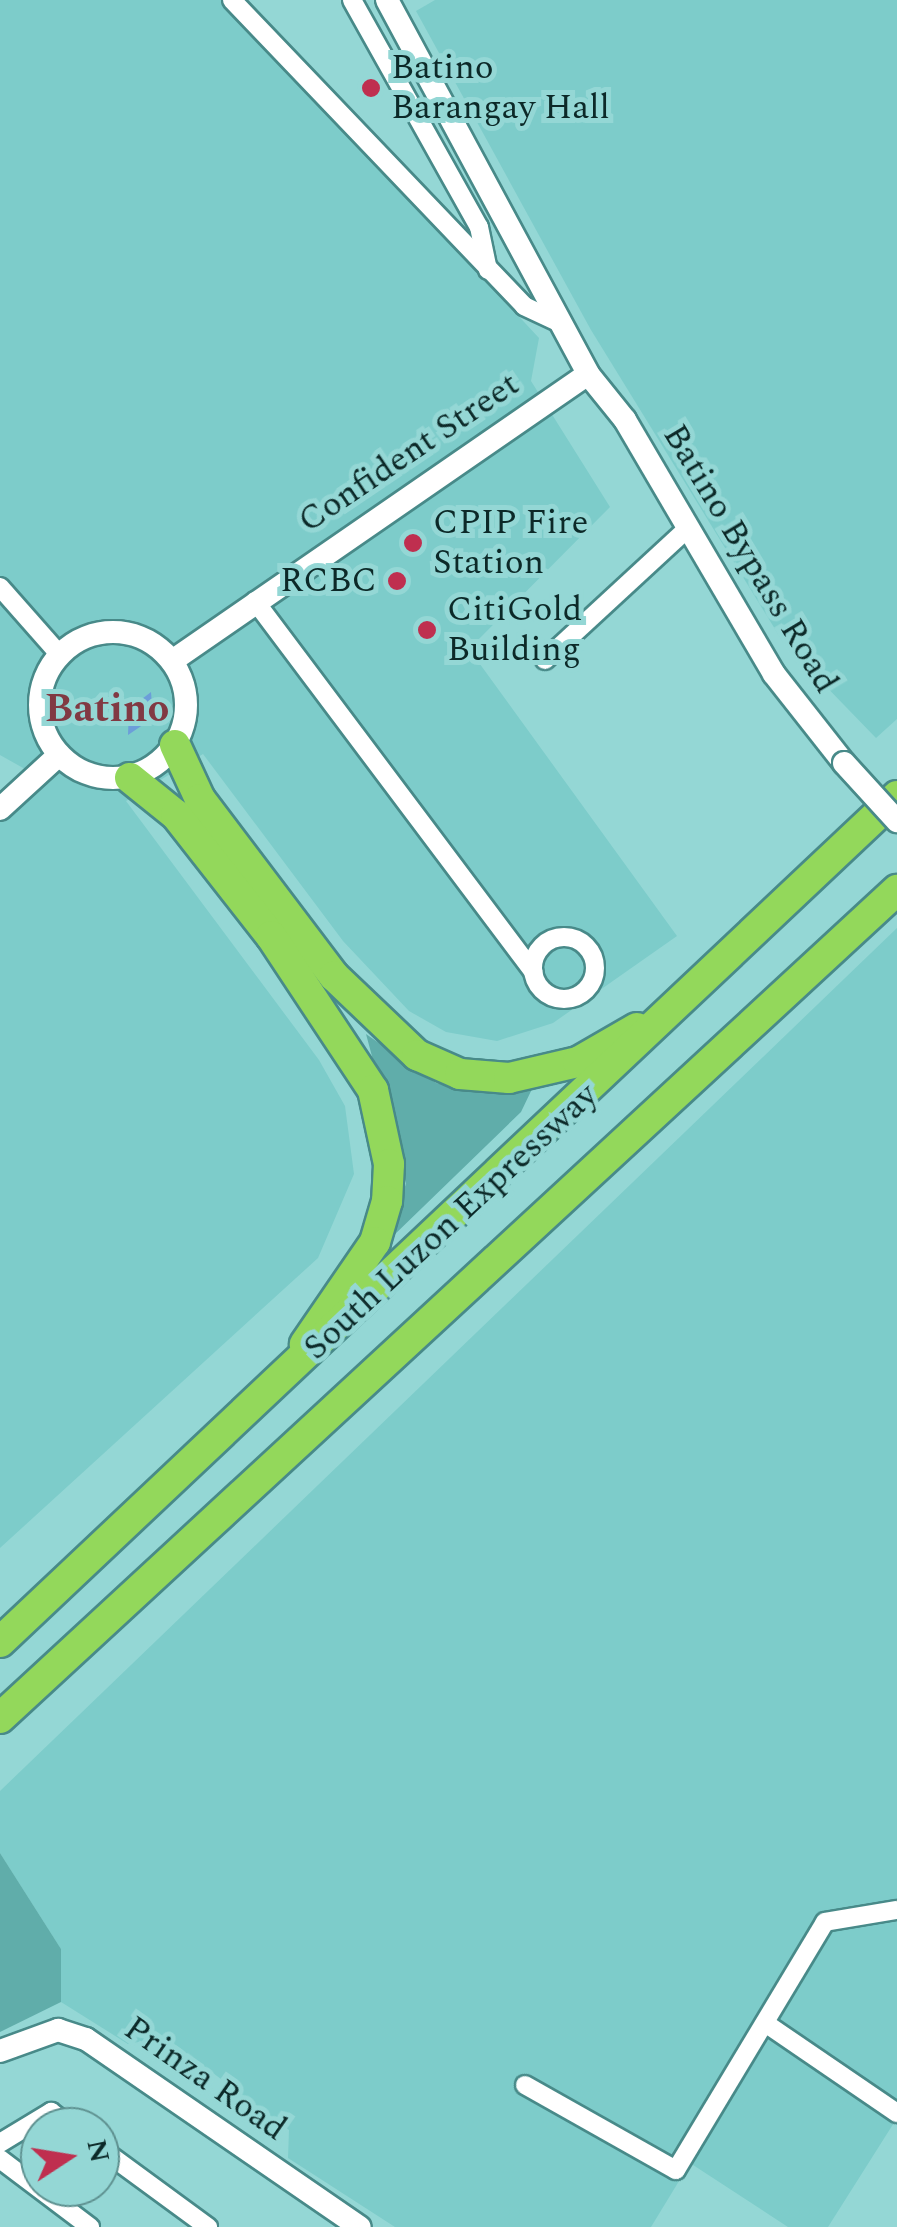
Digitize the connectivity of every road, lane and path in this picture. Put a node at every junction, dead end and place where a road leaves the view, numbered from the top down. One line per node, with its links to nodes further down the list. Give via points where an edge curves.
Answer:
1 (232, 0): 4 (street)
2 (352, 0): 4 (street, via 479,227)
3 (398, 4): 5 (main road, Batino Bypass Road)
4 (488, 270): 5 (street, via 524,306)
5 (562, 324): 6 (main road, Batino Bypass Road)
6 (588, 374): 7 (main road, Batino Bypass Road); 9 (main road, Confident Street)
7 (688, 528): 11 (street); 18 (main road, Batino Bypass Road, bridge, via 774,674)
8 (0, 587): 10 (street)
9 (255, 600): 12 (main road, Confident Street); 20 (street)
10 (60, 655): 12 (main road, via 117,632); 14 (main road, via 40,716)
11 (544, 660)
12 (172, 661): 13 (main road, via 187,703)
13 (175, 746): 15 (main road); 21 (highway, via 200,800 334,976 396,1040 438,1065 482,1078 540,1074 595,1054)
14 (59, 755): 15 (main road, via 92,776); 17 (main road)
15 (130, 778): 22 (highway, via 176,816 271,936 347,1040 384,1125 390,1164 375,1242)
16 (897, 796): 21 (highway, South Luzon Expressway)
17 (0, 809)
18 (897, 821)
19 (897, 890): 24 (highway, South Luzon Expressway)
20 (534, 972)
21 (703, 986): 22 (highway, South Luzon Expressway)
22 (286, 1376): 23 (highway, South Luzon Expressway)
23 (0, 1642)
24 (0, 1718)
25 (897, 1910): 26 (street, via 825,1922)
26 (765, 2022): 28 (street, via 676,2170); 29 (street)
27 (0, 2051): 34 (main road, Prinza Road, via 58,2030 86,2039)
28 (525, 2086)
29 (897, 2113)
30 (0, 2158): 32 (street)
31 (120, 2163): 33 (street)
32 (90, 2227)
33 (207, 2227)
34 (360, 2227)

